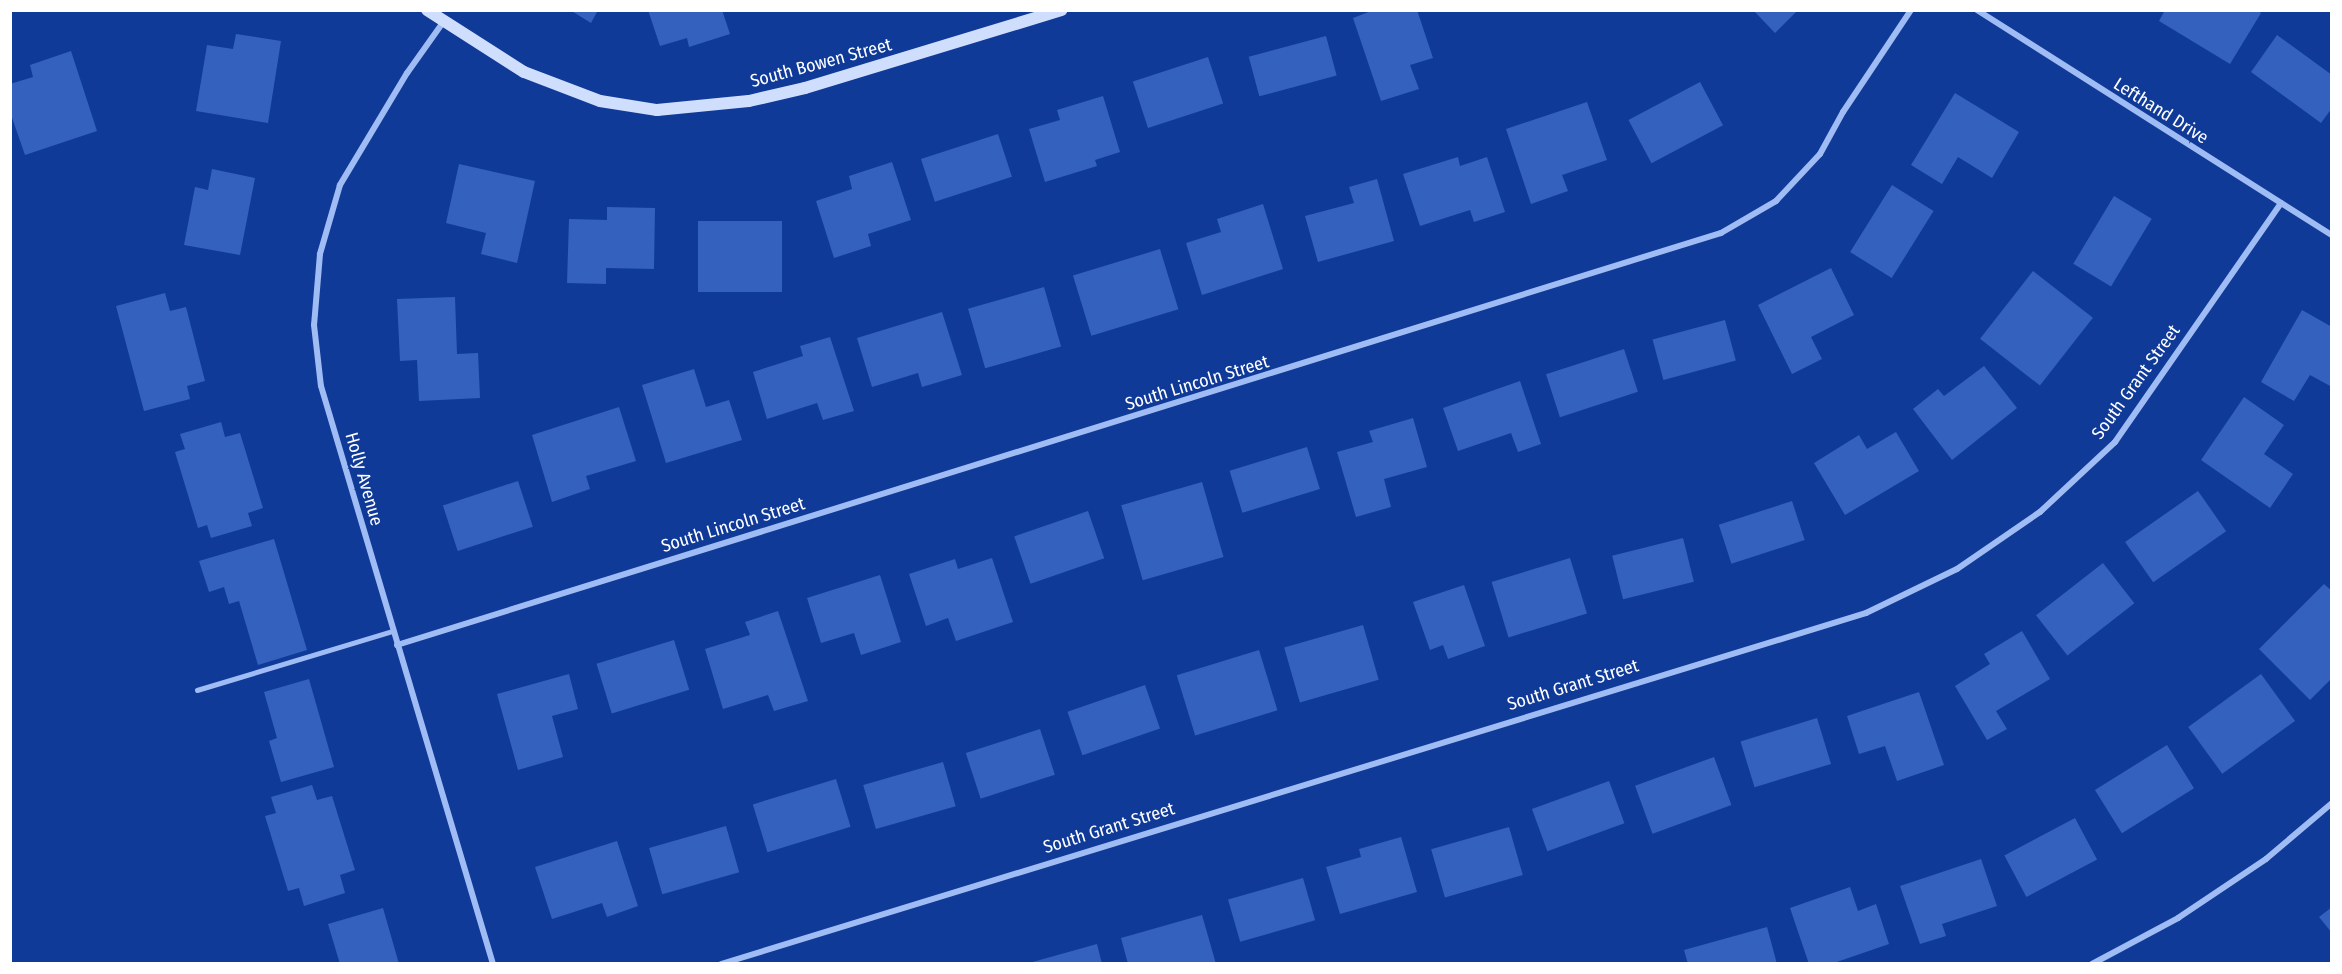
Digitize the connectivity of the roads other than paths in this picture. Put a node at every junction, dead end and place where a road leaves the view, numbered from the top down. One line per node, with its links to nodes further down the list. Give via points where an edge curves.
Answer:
1 (428, 10): 6 (street, South Bowen Street)
2 (1061, 10): 5 (street, South Bowen Street)
3 (1911, 10): 10 (street, South Lincoln Street, via 1820,154 1776,201 1721,233)
4 (1977, 10): 7 (street, Lefthand Drive)
5 (1030, 15): 6 (street, South Bowen Street, via 794,91 749,101 657,110 600,101 524,72)
6 (445, 21): 9 (street, Holly Avenue, via 407,74 340,185 320,254 314,325 321,386)
7 (2281, 203): 8 (street, Lefthand Drive); 14 (street, South Grant Street, via 2115,442 2040,512 1936,579 1866,613)
8 (2331, 235)
9 (393, 631): 10 (street, Holly Avenue); 11 (lane)
10 (397, 645): 13 (street, Holly Avenue)
11 (197, 690)
12 (2331, 803): 15 (street, via 2266,859 2187,911)
13 (493, 963)
14 (722, 963)
15 (2092, 963)

